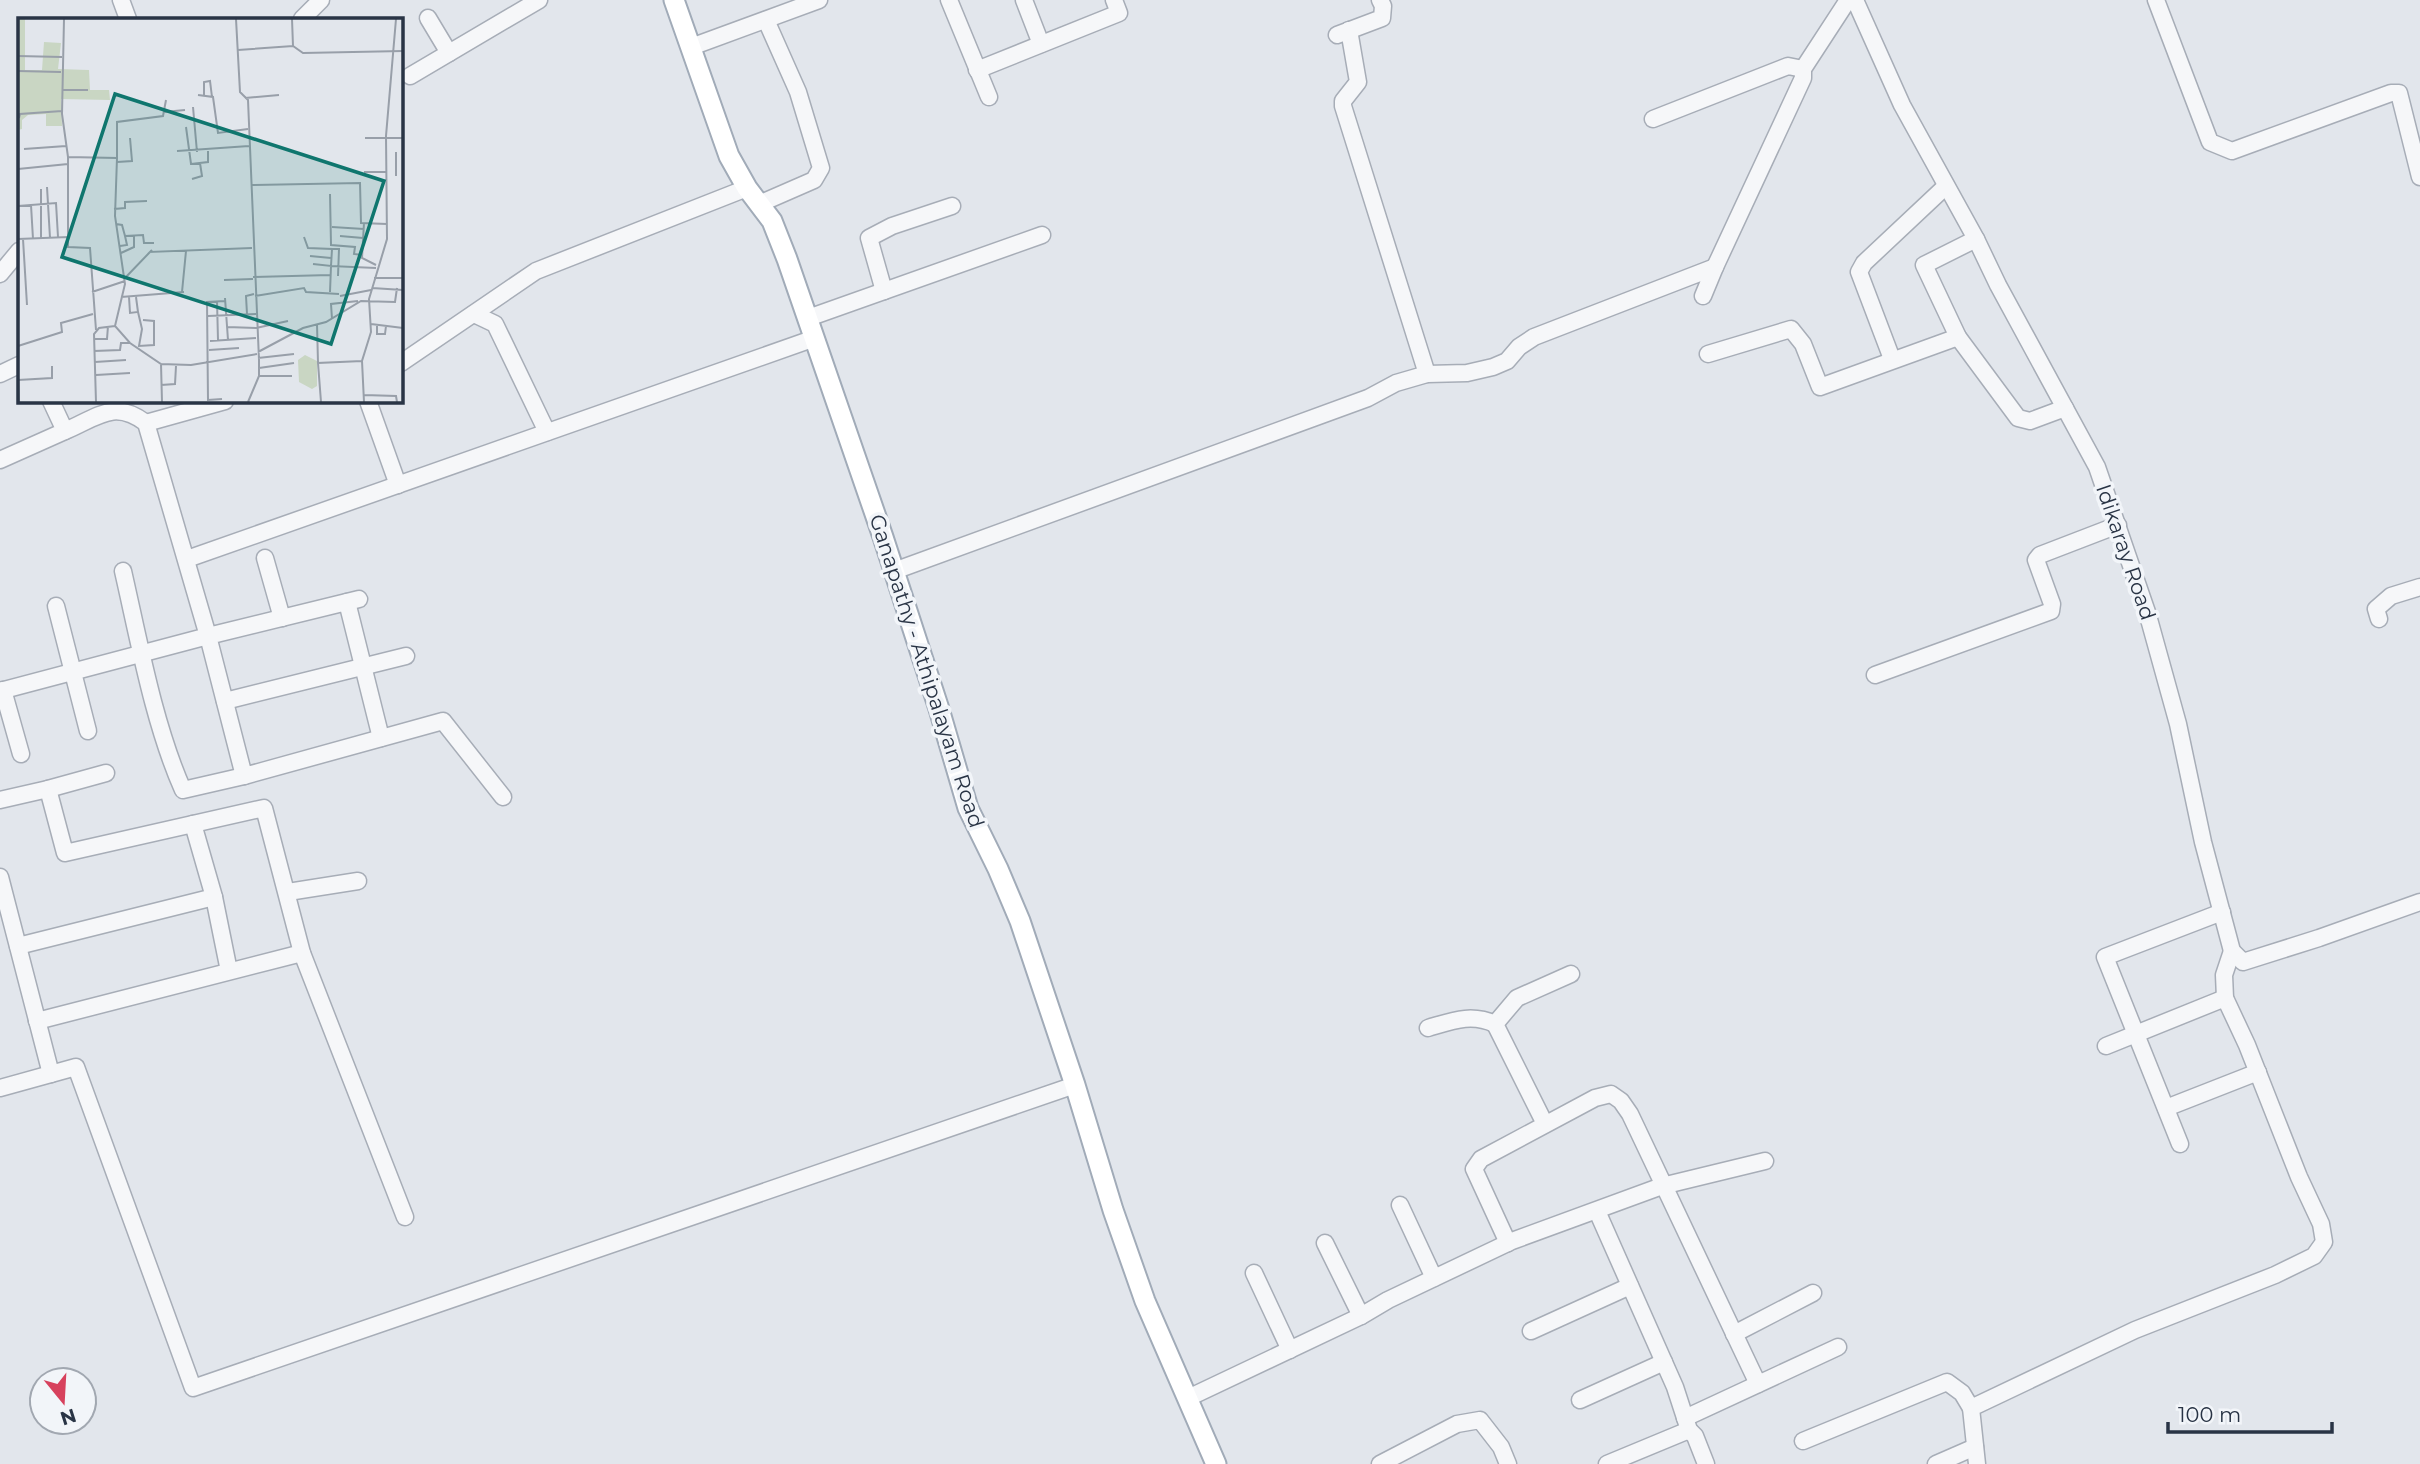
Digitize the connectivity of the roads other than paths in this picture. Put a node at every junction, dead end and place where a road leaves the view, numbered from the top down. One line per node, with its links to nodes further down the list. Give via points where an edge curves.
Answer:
1 (121, 0): 13 (street)
2 (321, 0): 14 (street)
3 (539, 0): 19 (street)
4 (674, 0): 18 (main road, Ganapathy - Athipalayam Road)
5 (819, 0): 16 (street)
6 (949, 0): 21 (street)
7 (1024, 0): 17 (street)
8 (1114, 0): 17 (street, via 1119,13)
9 (1848, 0): 20 (street)
10 (1855, 0): 26 (street, Idikaray Road, via 1902,106)
11 (2156, 0): 25 (street, via 2210,142 2232,151 2399,93)
12 (1386, 2): 46 (street, via 1382,18 1343,33 1358,82 1343,106)
13 (128, 18)
14 (303, 18)
15 (428, 19): 19 (street)
16 (766, 20): 18 (street); 28 (street, via 798,92 821,167 814,180)
17 (1041, 44): 21 (street)
18 (691, 47): 27 (main road, Ganapathy - Athipalayam Road, via 729,156)
19 (449, 53): 22 (street)
20 (1803, 69): 24 (street, via 1788,66); 33 (street, via 1803,78)
21 (977, 70): 23 (street)
22 (410, 76)
23 (989, 97)
24 (1653, 119)
25 (2420, 177)
26 (1946, 186): 31 (street, Idikaray Road); 42 (street, via 1859,272)
27 (747, 188): 28 (main road, Ganapathy - Athipalayam Road); 37 (street, via 536,271)
28 (759, 204): 38 (main road, Ganapathy - Athipalayam Road, via 772,221)
29 (952, 206): 35 (street, via 869,238)
30 (1042, 236): 35 (street)
31 (1976, 239): 39 (street, via 1924,265); 50 (street, Idikaray Road)
32 (18, 252): 34 (street)
33 (1715, 267): 36 (street); 46 (street, via 1534,337 1493,367)
34 (0, 274)
35 (884, 291): 38 (street)
36 (1703, 296)
37 (474, 314): 43 (street); 53 (street, via 495,324)
38 (808, 318): 40 (main road, Ganapathy - Athipalayam Road)
39 (1958, 337): 42 (street); 50 (street, via 2018,418 2030,421)
40 (815, 338): 53 (street); 60 (main road, Ganapathy - Athipalayam Road)
41 (1708, 354): 42 (street, via 1791,329 1803,344 1820,387)
42 (1892, 359)
43 (402, 362)
44 (18, 365): 45 (street)
45 (0, 374)
46 (1427, 374): 60 (street)
47 (51, 402): 52 (street)
48 (221, 402): 51 (street)
49 (368, 402): 55 (street)
50 (2065, 408): 56 (street, Idikaray Road, via 2096,467)
51 (146, 423): 52 (street, via 133,413 115,409); 58 (street)
52 (65, 431): 54 (street)
53 (547, 432): 55 (street)
54 (0, 460)
55 (398, 485): 58 (street)
56 (2118, 525): 70 (street, via 2036,559 2051,611); 87 (street, Idikaray Road, via 2178,724)
57 (265, 558): 63 (street)
58 (187, 559): 65 (street)
59 (123, 571): 66 (street)
60 (894, 571): 101 (main road, Ganapathy - Athipalayam Road, via 968,808 1020,921)
61 (2420, 587): 64 (street, via 2391,596 2376,609)
62 (56, 606): 69 (street)
63 (282, 618): 65 (street); 68 (street, via 353,600)
64 (2379, 619)
65 (208, 636): 66 (street); 72 (street)
66 (142, 653): 69 (street); 77 (street, via 183,790)
67 (406, 656): 68 (street)
68 (363, 667): 72 (street); 74 (street)
69 (74, 671): 71 (street); 73 (street)
70 (1875, 675)
71 (1, 691): 75 (street)
72 (225, 701): 77 (street)
73 (88, 731)
74 (381, 738): 77 (street); 79 (street, via 443,721)
75 (20, 754)
76 (106, 773): 78 (street)
77 (244, 776)
78 (48, 789): 80 (street); 81 (street, via 65,853)
79 (503, 797)
80 (0, 800)
81 (193, 824): 84 (street, via 264,807); 85 (street)
82 (0, 877): 88 (street)
83 (358, 881): 84 (street)
84 (288, 892): 90 (street)
85 (214, 897): 88 (street); 91 (street)
86 (2420, 902): 89 (street, via 2243,962)
87 (2222, 912): 89 (street, Idikaray Road); 97 (street, via 2105,957)
88 (18, 946): 94 (street)
89 (2232, 951): 93 (street, via 2224,975)
90 (302, 953): 91 (street); 110 (street)
91 (229, 971): 94 (street)
92 (1571, 974): 95 (street, via 1517,998)
93 (2225, 998): 97 (street); 99 (street)
94 (37, 1021): 100 (street)
95 (1495, 1024): 96 (street, via 1464,1017); 104 (street)
96 (1428, 1028)
97 (2136, 1034): 98 (street); 103 (street)
98 (2106, 1046)
99 (2258, 1072): 103 (street); 126 (street, via 2321,1224 2324,1242 2314,1256 2135,1330)
100 (51, 1074): 101 (street, via 76,1067 193,1388); 102 (street)
101 (1075, 1085): 124 (main road, Ganapathy - Athipalayam Road, via 1145,1301)
102 (0, 1088)
103 (2166, 1108): 105 (street)
104 (1545, 1124): 107 (street, via 1611,1094 1630,1114); 112 (street, via 1481,1158 1475,1169)
105 (2180, 1144)
106 (1765, 1161): 107 (street)
107 (1662, 1186): 109 (street); 119 (street)
108 (1400, 1205): 114 (street)
109 (1597, 1211): 112 (street); 115 (street)
110 (405, 1217)
111 (1325, 1243): 117 (street)
112 (1507, 1243): 114 (street)
113 (1254, 1273): 121 (street)
114 (1434, 1278): 117 (street)
115 (1630, 1286): 118 (street); 122 (street)
116 (1812, 1293): 119 (street)
117 (1361, 1316): 121 (street)
118 (1531, 1331)
119 (1734, 1334): 123 (street)
120 (1838, 1347): 123 (street)
121 (1290, 1350): 124 (street)
122 (1664, 1362): 125 (street); 127 (street)
123 (1758, 1384): 127 (street)
124 (1188, 1398): 130 (main road, Ganapathy - Athipalayam Road)
125 (1580, 1400)
126 (1971, 1408): 128 (street, via 1962,1393 1947,1382); 129 (street)
127 (1687, 1424): 133 (street); 134 (street)
128 (1803, 1440)
129 (1975, 1447): 135 (street); 136 (street)
130 (1216, 1464)
131 (1380, 1464): 132 (street, via 1457,1424 1480,1420)
132 (1508, 1464)
133 (1607, 1464)
134 (1706, 1464)
135 (1936, 1464)
136 (1977, 1464)

